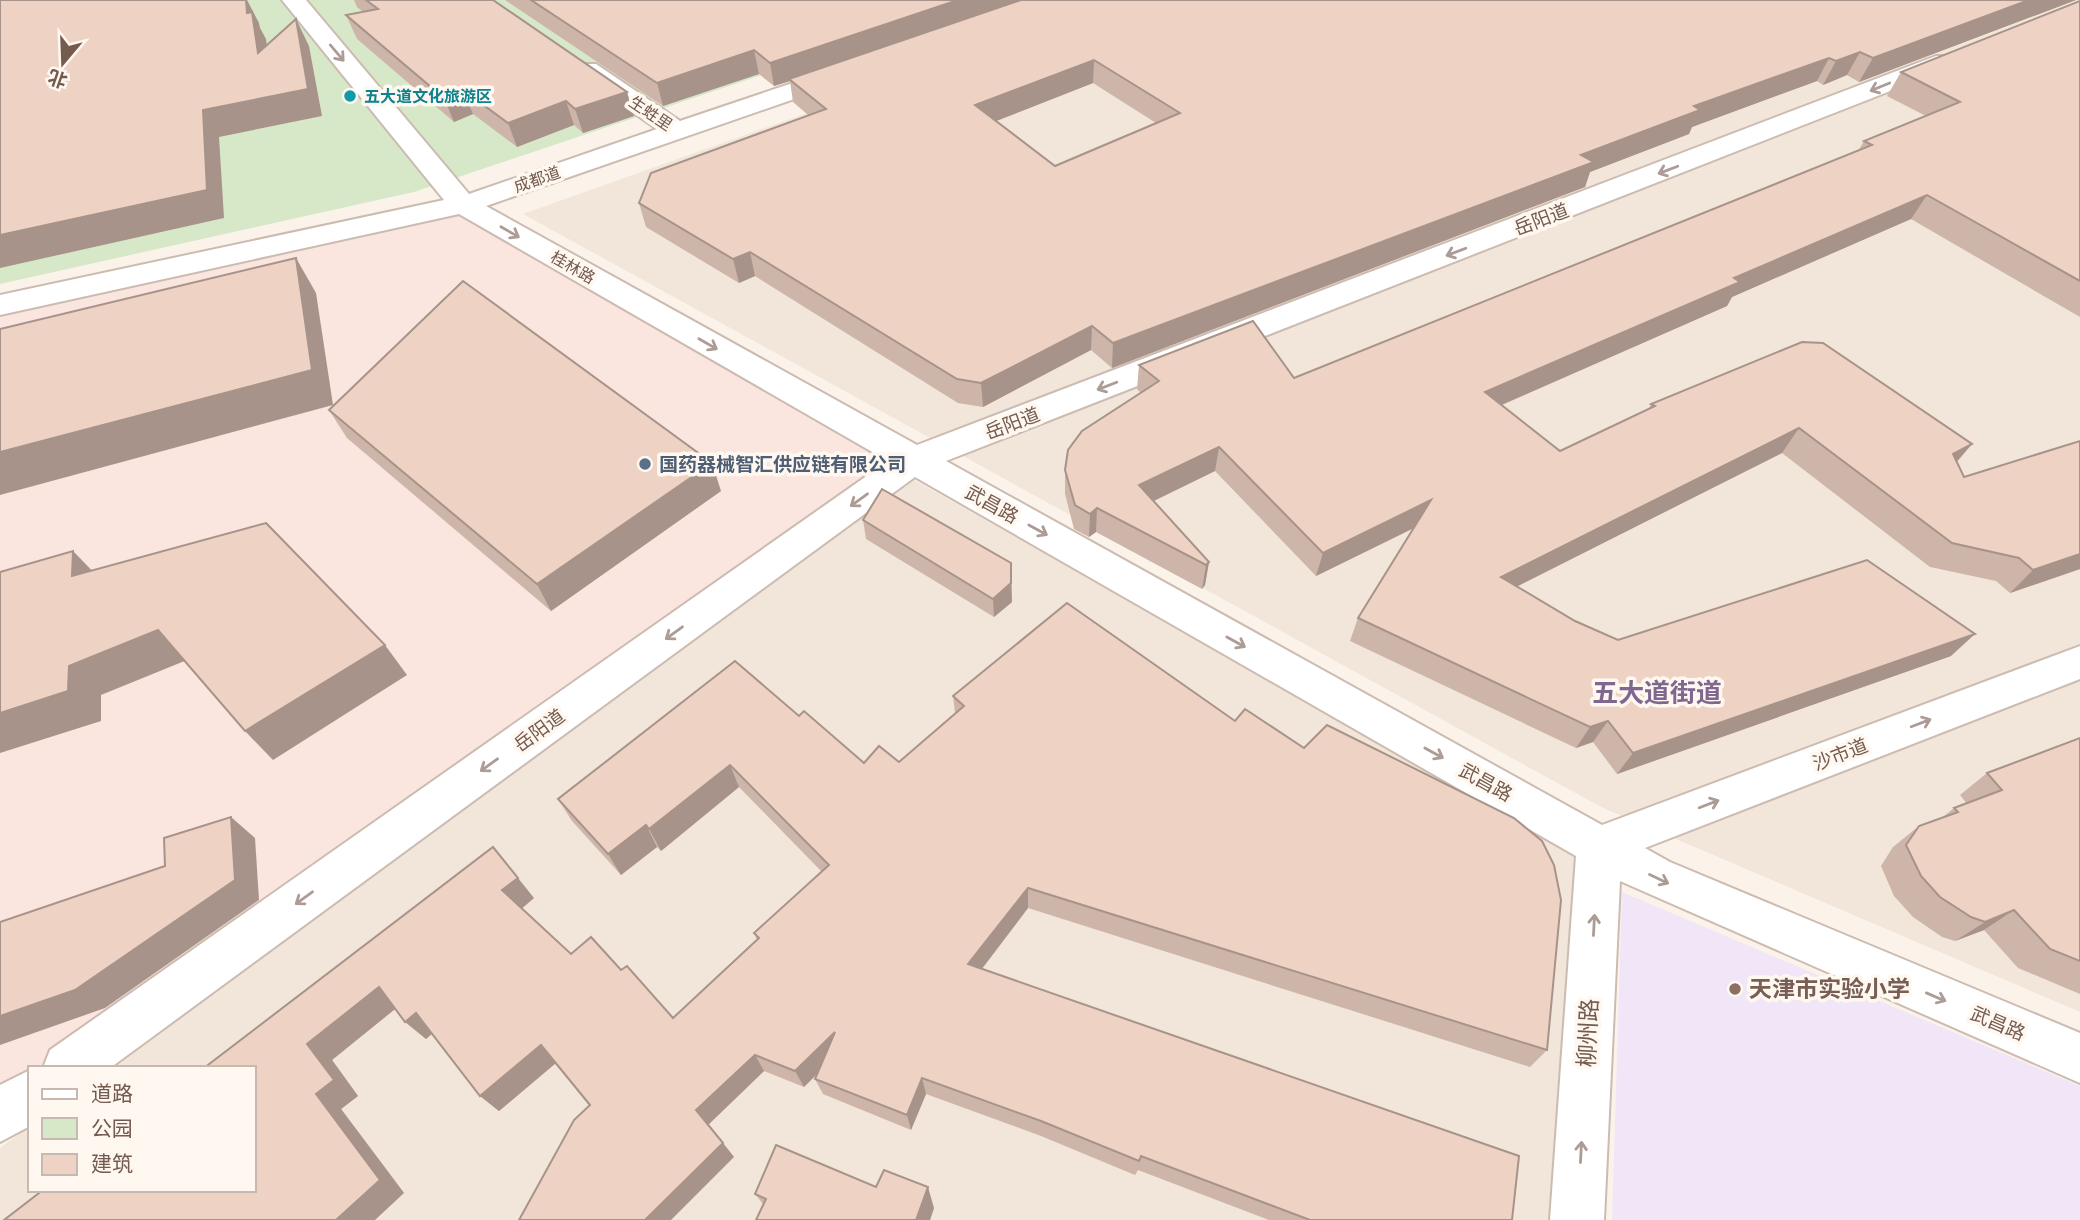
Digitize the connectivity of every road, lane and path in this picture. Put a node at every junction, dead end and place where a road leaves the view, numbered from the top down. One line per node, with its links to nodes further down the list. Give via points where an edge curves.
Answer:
1 (294, 0): 6 (street, 桂林路, one-way to 6)
2 (1976, 49): 8 (street, 岳阳道, one-way to 8)
3 (565, 54): 5 (street, 生﨡里)
4 (871, 64): 5 (street, 成都道)
5 (677, 131): 6 (street, 成都道)
6 (463, 205): 7 (street, 成都道); 8 (street, 桂林路, one-way to 8)
7 (0, 305)
8 (914, 460): 10 (street, 武昌路, one-way to 10); 12 (street, 岳阳道, one-way to 12)
9 (2080, 662): 10 (street, 沙市道, one-way to 9)
10 (1599, 846): 11 (street, 武昌路, one-way to 11, via 1654,877); 15 (street, 柳州路, one-way to 10)
11 (2080, 1058)
12 (71, 1066)
13 (28, 1096): 14 (street)
14 (0, 1116)
15 (1577, 1220)

